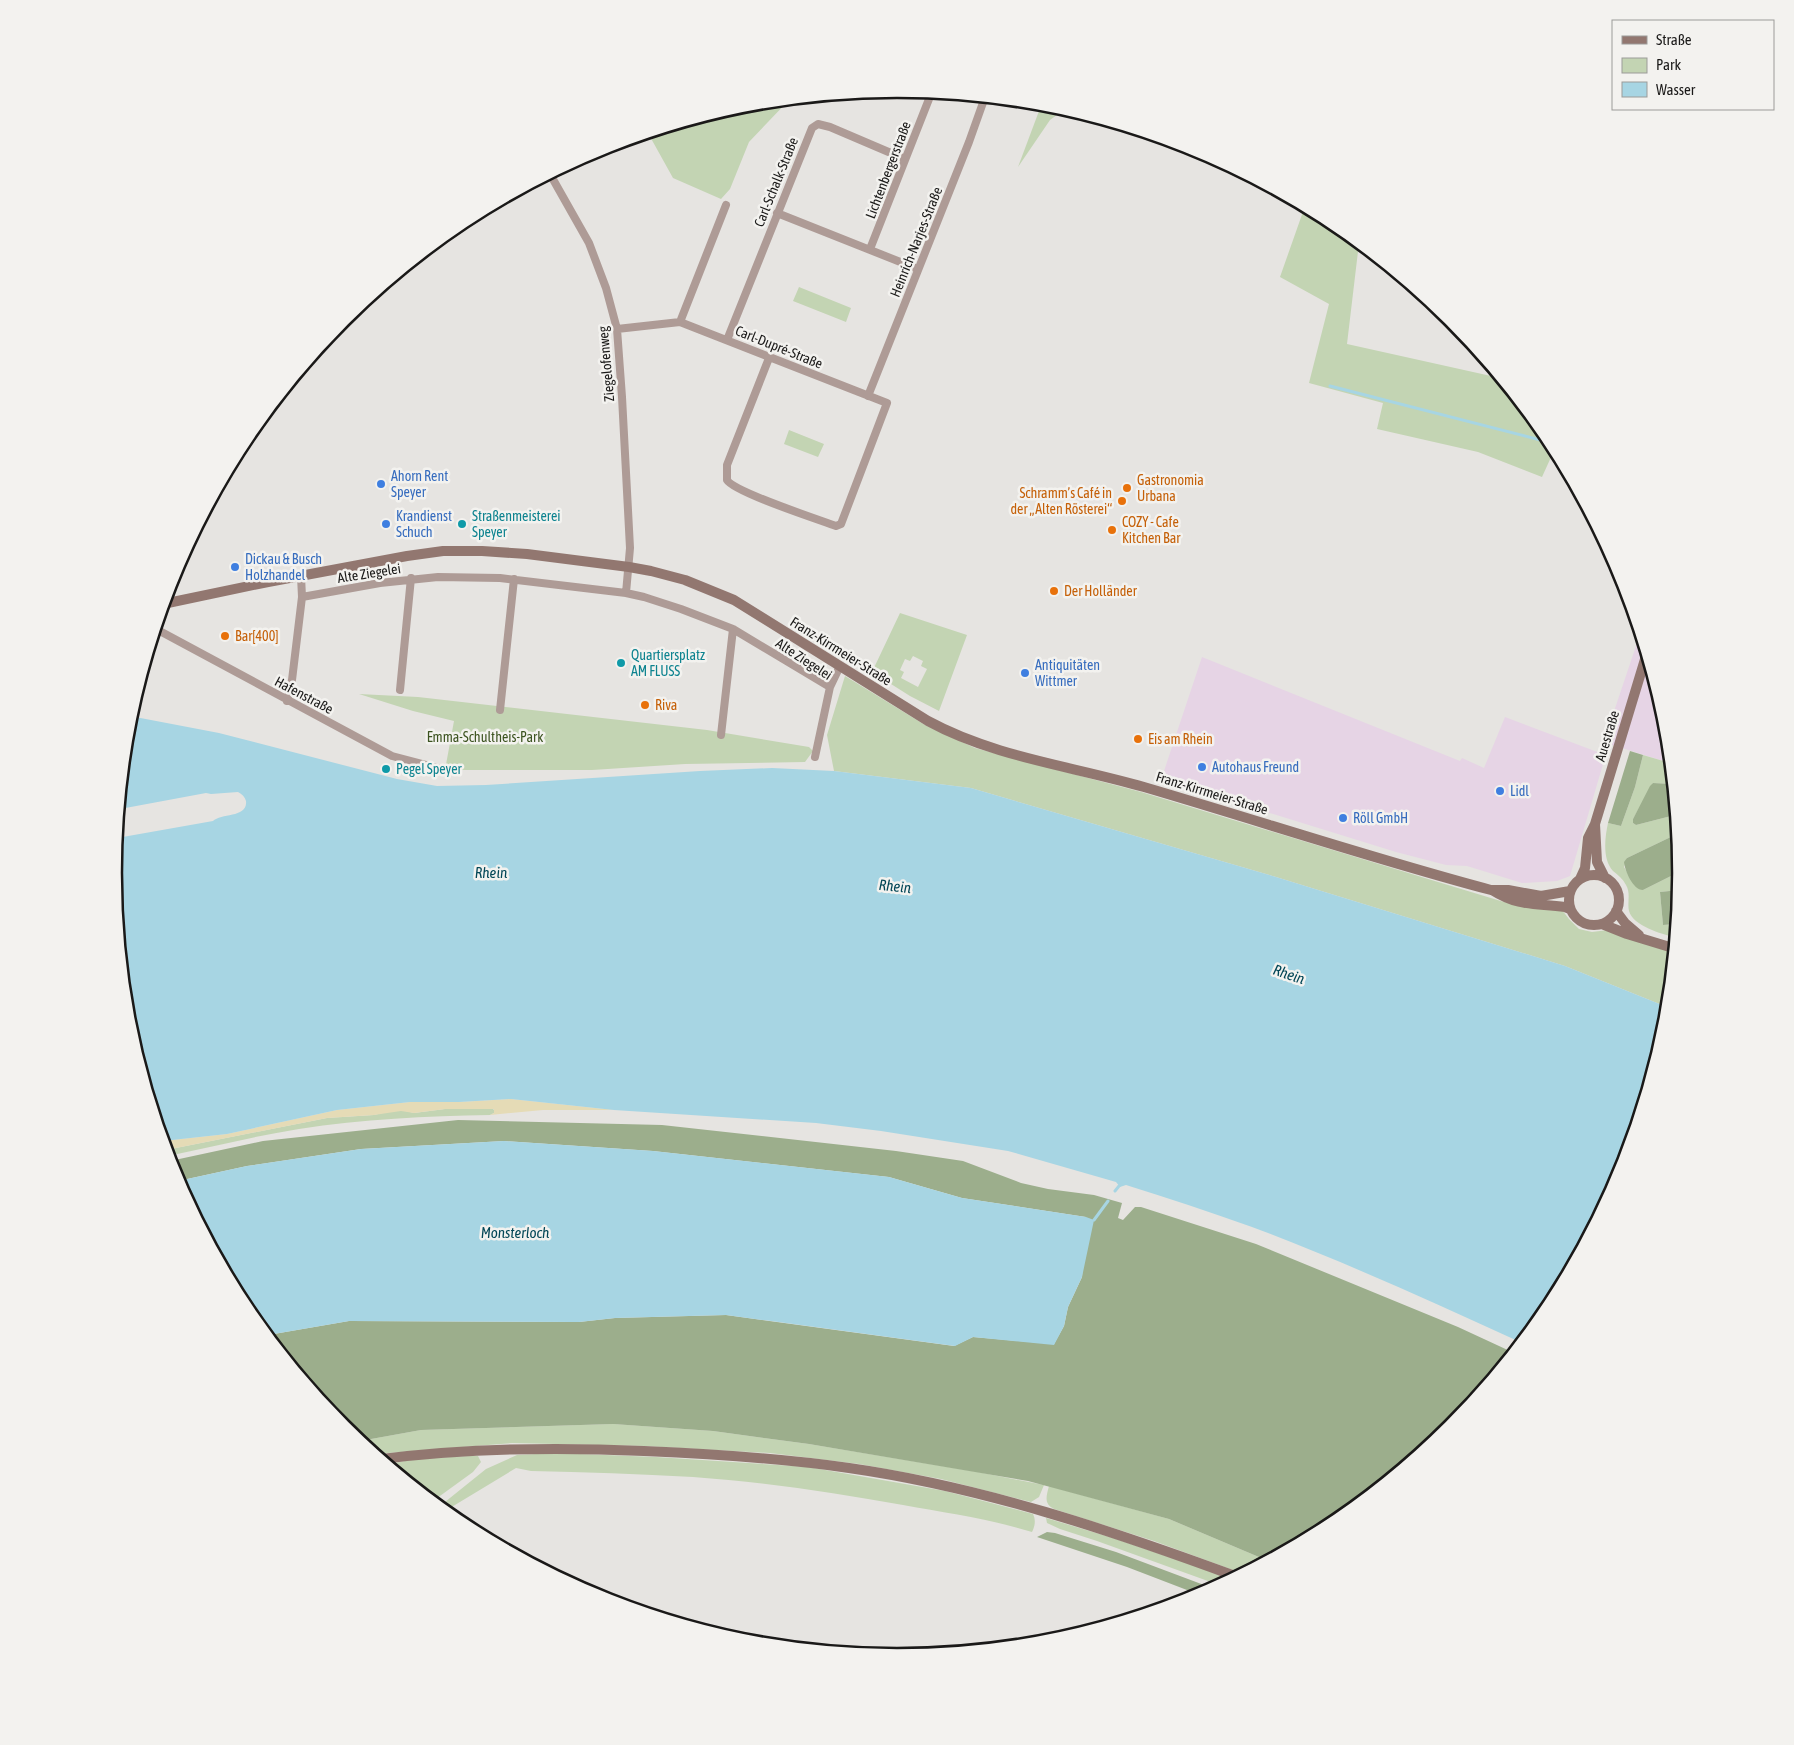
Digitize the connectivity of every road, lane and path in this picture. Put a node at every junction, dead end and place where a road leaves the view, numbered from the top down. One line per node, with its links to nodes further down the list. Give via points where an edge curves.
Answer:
1 (930, 99): 3 (street, Lichtenbergerstraße)
2 (984, 103): 8 (street, Heinrich-Narjes-Straße)
3 (905, 159): 6 (street, Carl-Schalk-Straße, via 818,124 810,130); 7 (street, Lichtenbergerstraße)
4 (552, 178): 10 (street, Ziegelofenweg, via 589,243)
5 (726, 205): 9 (street)
6 (777, 213): 7 (street); 11 (street, Carl-Schalk-Straße)
7 (870, 249): 8 (street)
8 (918, 268): 13 (street, Heinrich-Narjes-Straße)
9 (680, 322): 10 (street, Carl-Dupré-Straße); 11 (street, Carl-Dupré-Straße)
10 (617, 329): 14 (street, Ziegelofenweg)
11 (727, 340): 12 (street, Carl-Dupré-Straße)
12 (769, 358): 13 (street, Carl-Dupré-Straße); 13 (street, Carl-Dupré-Straße, via 727,465 727,480 732,486 757,497 836,526 840,524 886,403)
13 (868, 396)
14 (629, 567): 15 (street, Franz-Kirrmeier-Straße, via 527,554 443,550); 18 (street); 23 (street, Franz-Kirrmeier-Straße, via 685,580 734,600)
15 (301, 576): 19 (street); 20 (street, Franz-Kirrmeier-Straße)
16 (411, 578): 17 (street, Alte Ziegelei); 19 (street, Alte Ziegelei); 26 (street, Alte Ziegelei)
17 (514, 579): 18 (street, Alte Ziegelei); 28 (street)
18 (626, 593): 21 (street, Alte Ziegelei)
19 (302, 597): 27 (street)
20 (171, 602)
21 (733, 629): 25 (street, Alte Ziegelei); 29 (street)
22 (160, 631): 27 (street, Hafenstraße)
23 (840, 666): 25 (street); 35 (street, Franz-Kirrmeier-Straße, via 928,721 974,742 1141,786)
24 (1644, 667): 32 (street, Auestraße)
25 (830, 687): 30 (street, Alte Ziegelei)
26 (400, 690)
27 (287, 701): 31 (street, Hafenstraße, via 392,756)
28 (500, 710)
29 (721, 735)
30 (815, 757)
31 (445, 770)
32 (1594, 824): 33 (street, Auestraße, via 1597,862); 34 (street, Auestraße)
33 (1605, 878): 34 (street, via 1595,875); 38 (street, via 1618,894)
34 (1580, 879): 36 (street)
35 (1491, 890): 36 (street, Franz-Kirrmeier-Straße, via 1541,896); 37 (street, Franz-Kirrmeier-Straße, via 1524,904)
36 (1570, 891): 37 (street)
37 (1570, 909): 39 (street, via 1577,919 1586,924)
38 (1616, 911): 39 (street); 40 (street, via 1624,923)
39 (1602, 924): 40 (street)
40 (1646, 940): 41 (street)
41 (1668, 946)
42 (390, 1458): 43 (street, via 512,1448 598,1449 745,1456 850,1468 939,1485 1041,1511 1148,1543)
43 (1228, 1573)

